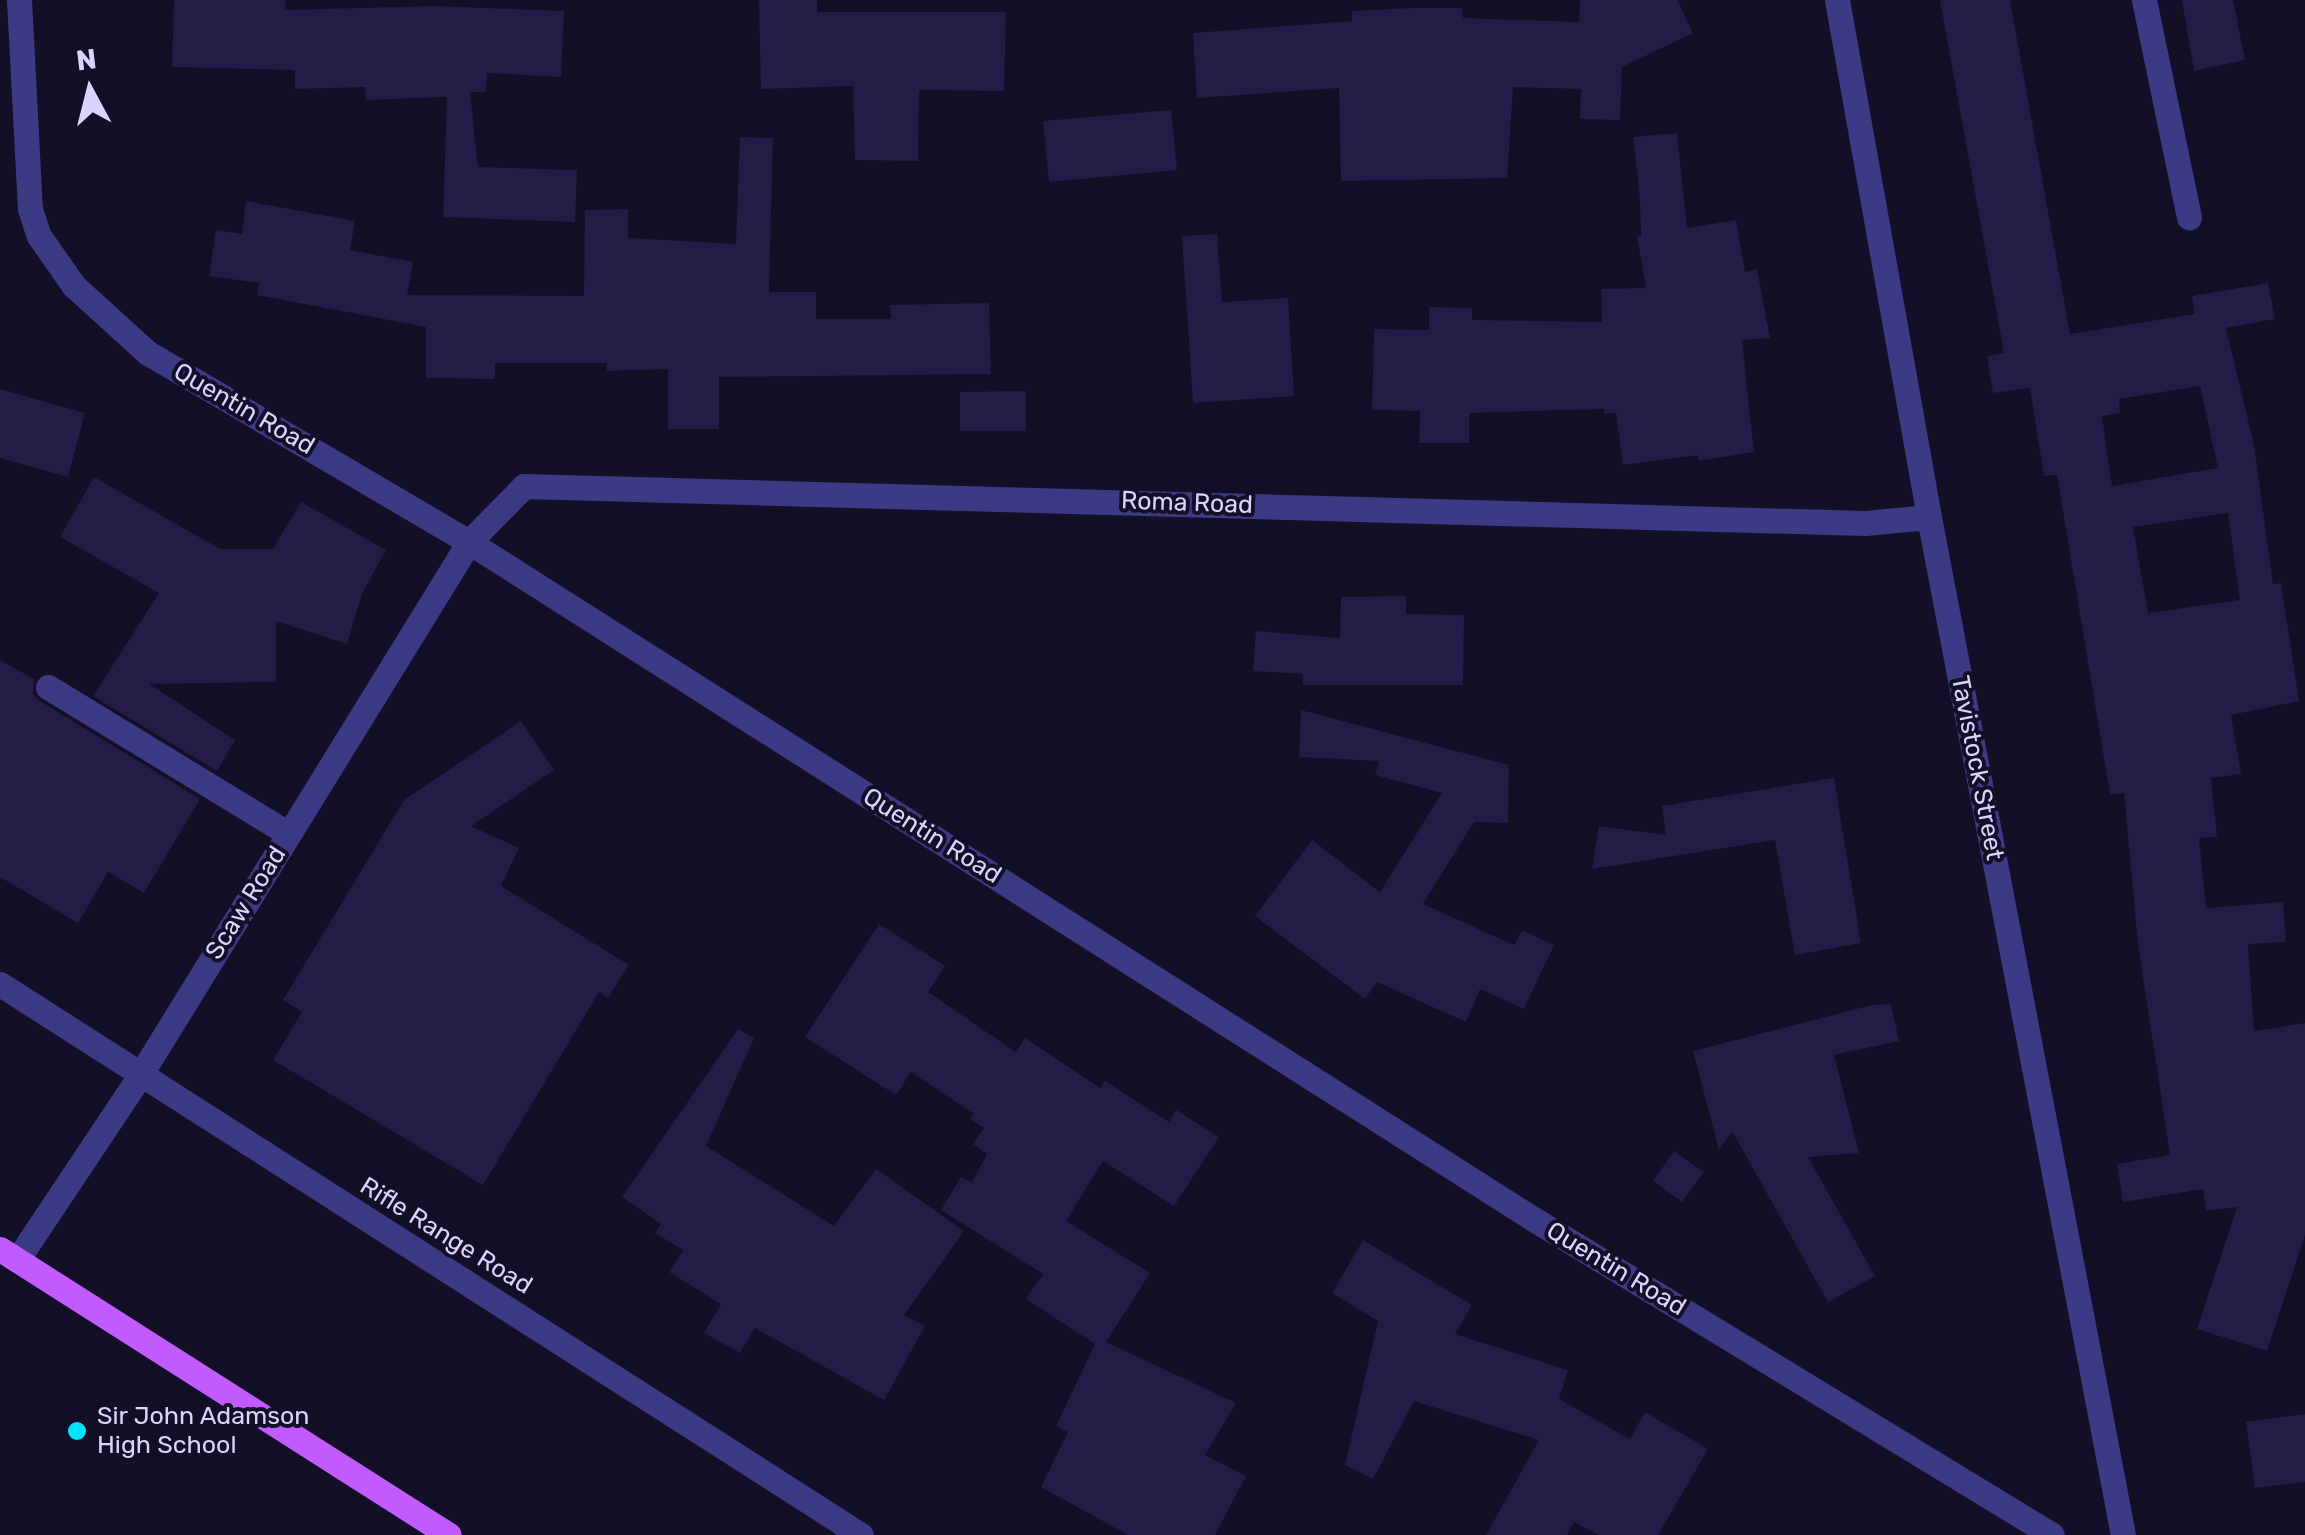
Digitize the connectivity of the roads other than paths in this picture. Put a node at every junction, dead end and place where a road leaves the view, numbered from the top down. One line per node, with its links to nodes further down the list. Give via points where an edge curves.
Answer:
1 (18, 0): 6 (street, Quentin Road, via 30,209 39,236 74,286 148,353)
2 (1837, 0): 5 (street, Tavistock Street)
3 (2144, 0): 4 (street)
4 (2189, 217)
5 (1929, 517): 6 (street, Roma Road, via 1865,523 572,485 524,486); 15 (street, Tavistock Street)
6 (469, 542): 8 (street, Scaw Road); 14 (street, Quentin Road, via 1535,1220)
7 (48, 687): 8 (street)
8 (288, 834): 10 (street, Scaw Road)
9 (0, 984): 10 (street, Rifle Range Road)
10 (139, 1076): 11 (street, Scaw Road); 13 (street, Rifle Range Road)
11 (9, 1254): 12 (main road)
12 (448, 1535)
13 (861, 1535)
14 (2052, 1535)
15 (2122, 1535)

